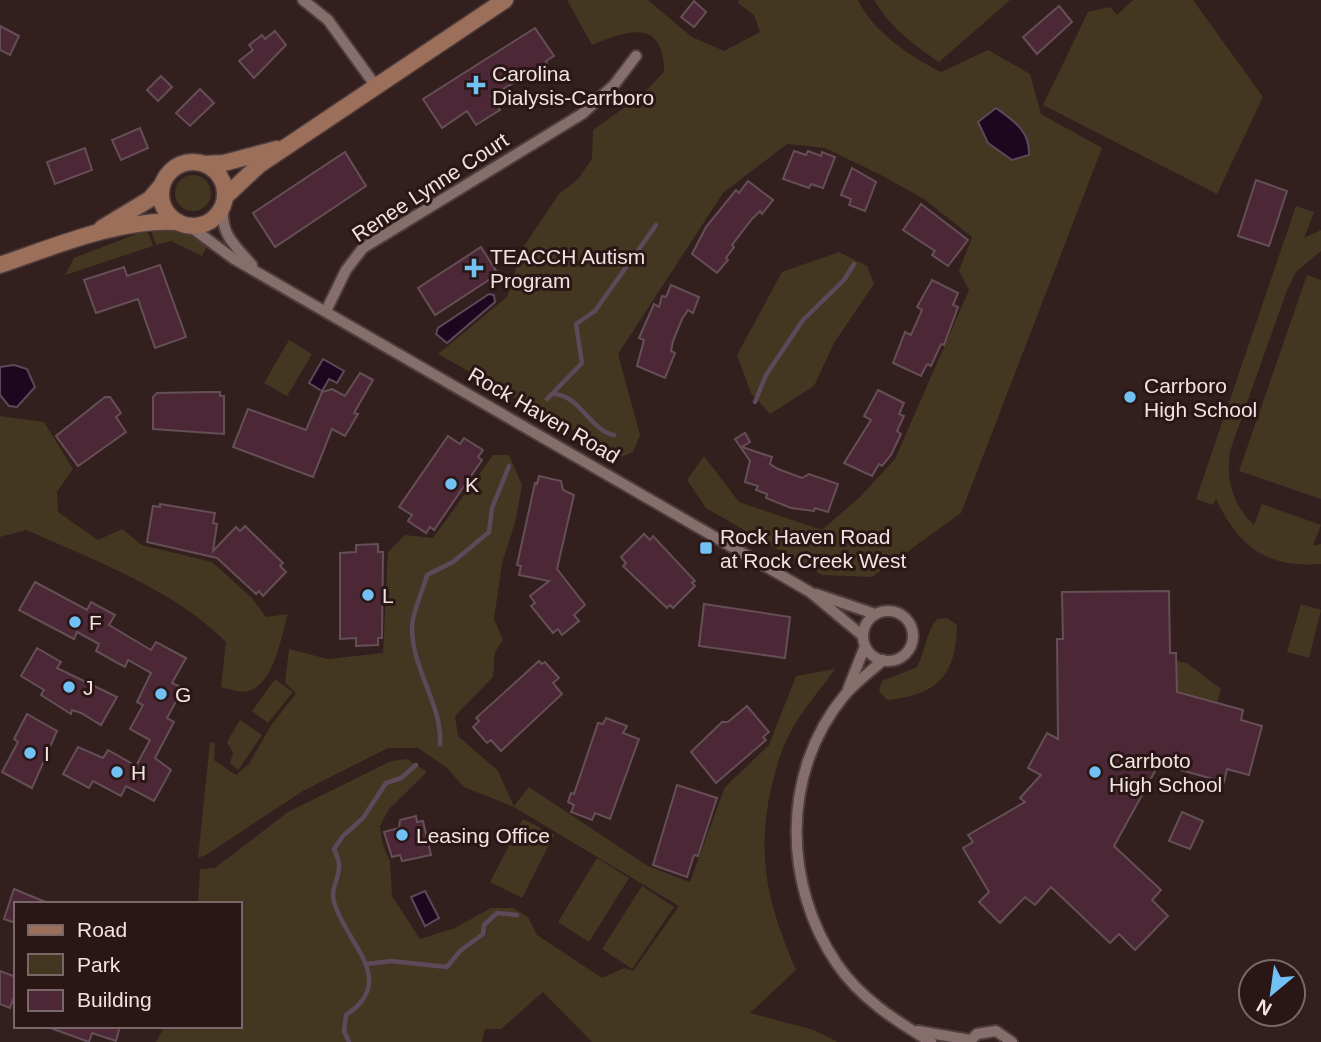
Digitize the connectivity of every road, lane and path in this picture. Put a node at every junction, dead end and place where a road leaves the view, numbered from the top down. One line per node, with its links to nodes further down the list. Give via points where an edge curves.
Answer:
1 (303, 0): 4 (street, via 328,20)
2 (505, 0): 4 (main road)
3 (636, 56): 13 (street, Renee Lynne Court, via 614,85 582,114 363,248 346,270)
4 (374, 85): 5 (main road)
5 (287, 147): 6 (main road); 8 (main road, via 246,175)
6 (205, 164): 7 (main road, via 174,167); 8 (main road, via 221,177)
7 (162, 185): 9 (main road, via 163,206); 10 (main road, via 134,210)
8 (224, 202): 9 (main road, via 209,222); 12 (street, Rock Haven Road, via 226,235)
9 (183, 224): 10 (main road, via 145,223); 12 (street, Rock Haven Road)
10 (85, 237): 11 (main road)
11 (0, 265)
12 (259, 272): 13 (street, Rock Haven Road)
13 (326, 311): 14 (street, Rock Haven Road)
14 (810, 592): 15 (street, Rock Haven Road); 16 (street, Rock Haven Road)
15 (875, 614): 16 (street, Rock Haven Road, via 864,627); 17 (street, Rock Haven Road, via 900,614 913,632 905,654)
16 (864, 641): 17 (street, Rock Haven Road); 18 (street, Rock Haven Road)
17 (883, 660): 18 (street, Rock Haven Road)
18 (845, 695): 19 (street, Rock Haven Road, via 816,740 799,789 797,854 807,902 837,964 875,1005)
19 (909, 1029): 20 (street, Rock Haven Road); 21 (street, Rock Haven Road)
20 (969, 1041): 22 (street, Rock Haven Road, via 977,1034 996,1031)
21 (930, 1042)
22 (1012, 1042)

